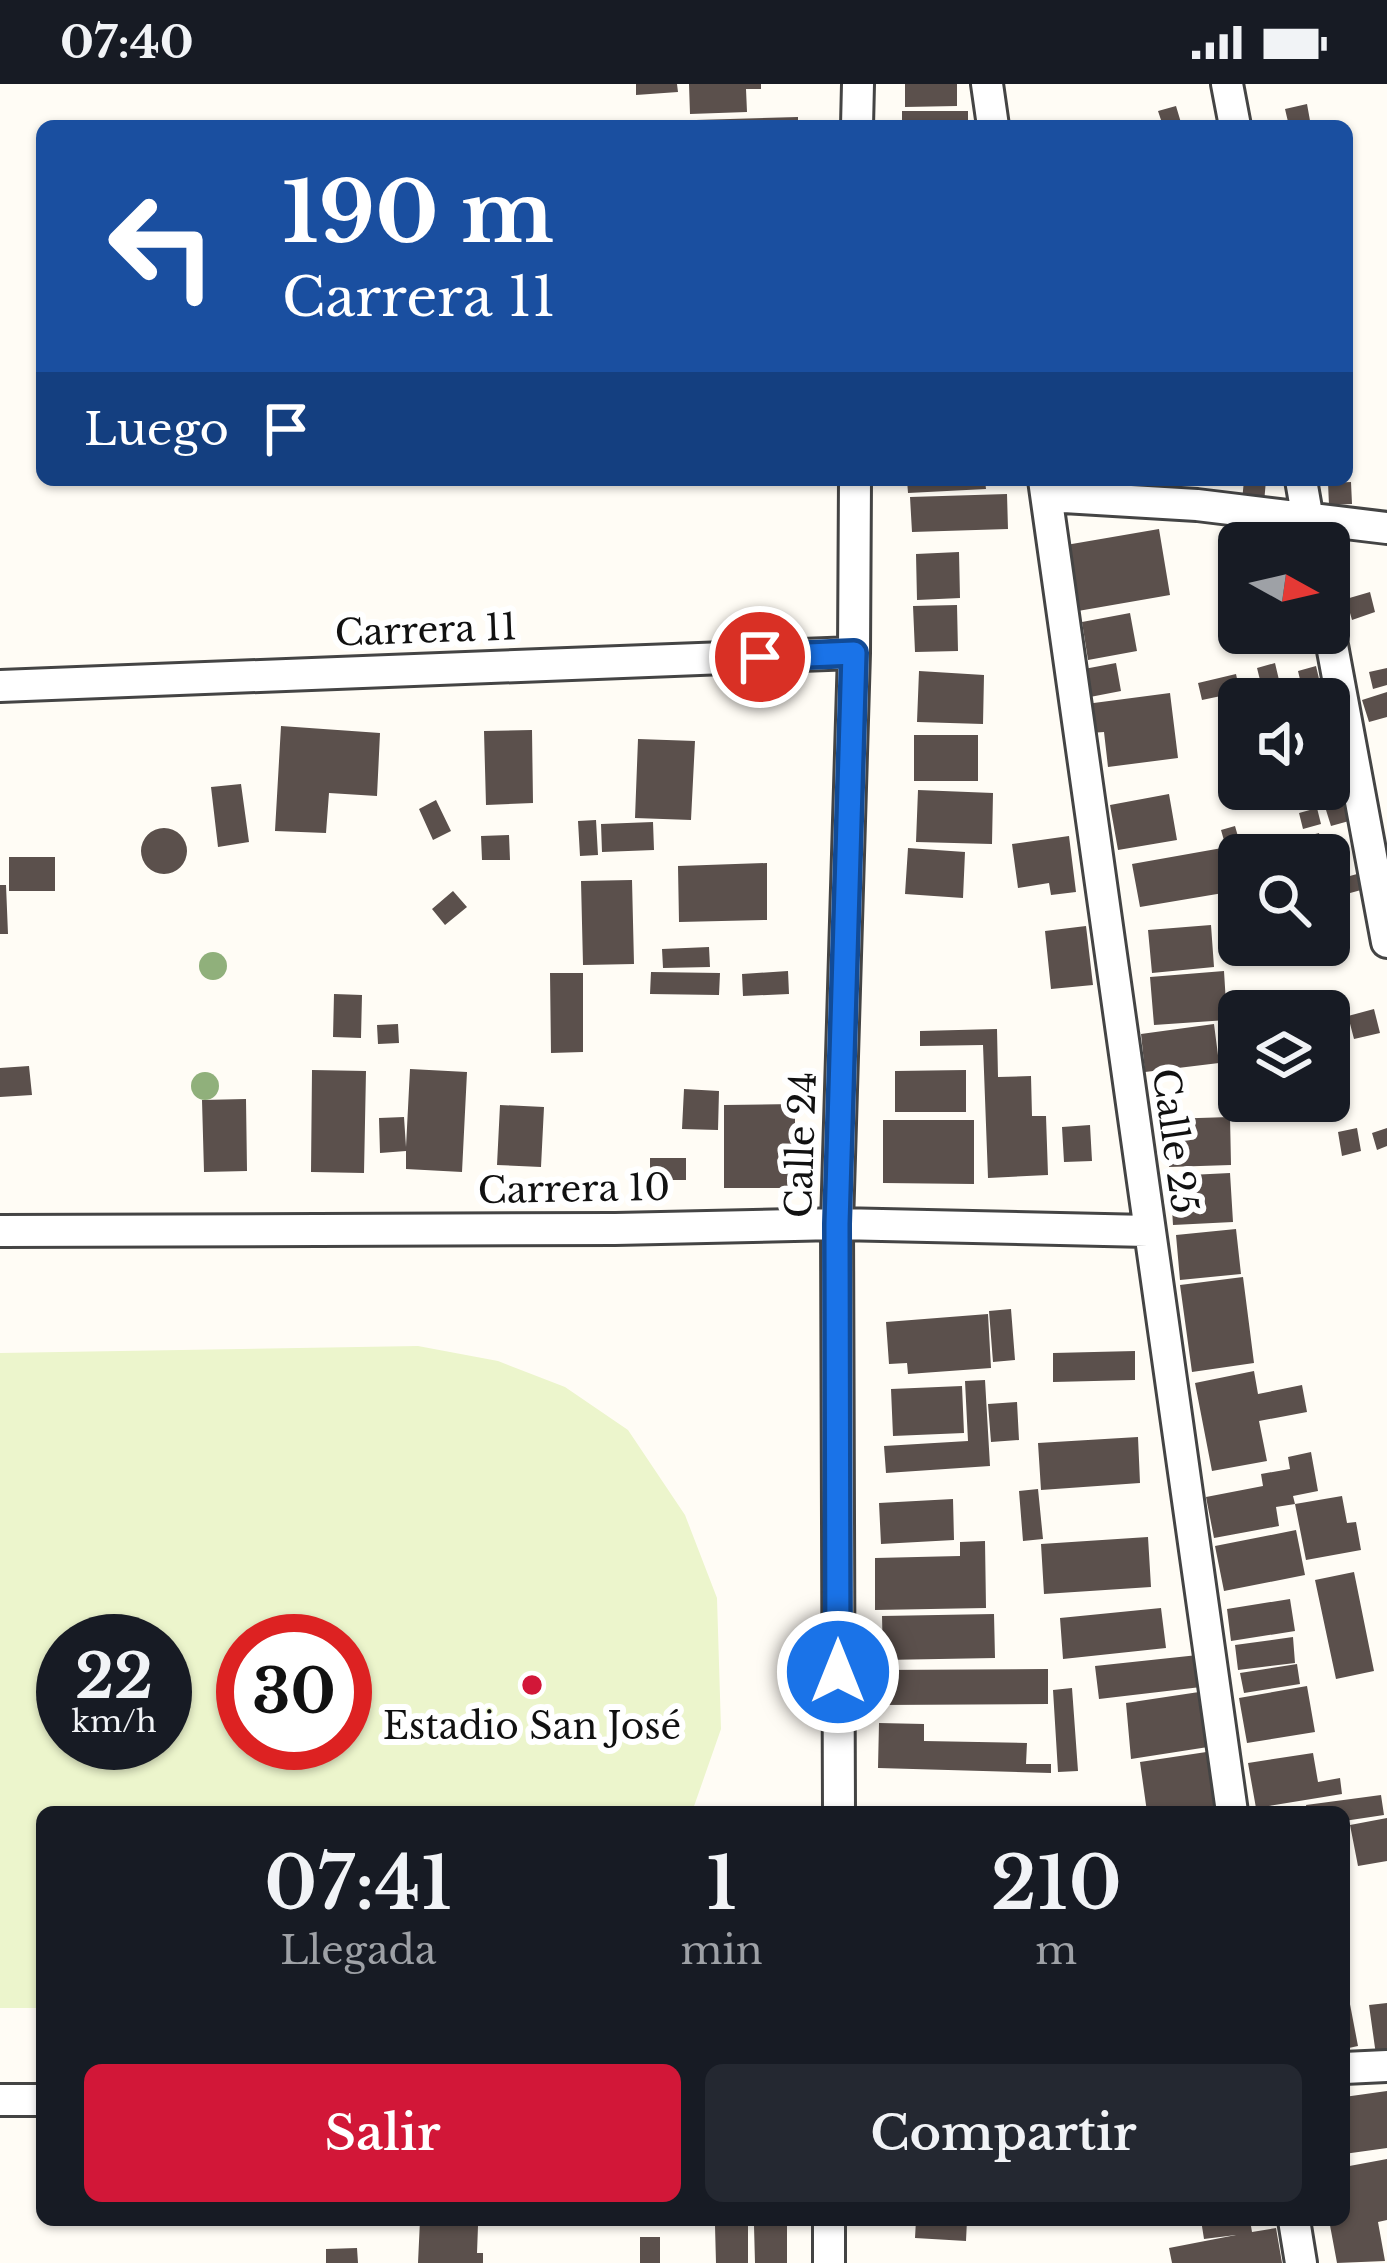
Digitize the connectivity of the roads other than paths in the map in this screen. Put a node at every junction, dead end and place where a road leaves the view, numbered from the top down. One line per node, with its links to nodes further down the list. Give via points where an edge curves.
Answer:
1 (858, 84): 4 (street)
2 (987, 84): 5 (street)
3 (1227, 84): 6 (street)
4 (857, 120)
5 (992, 120)
6 (1234, 120)
7 (855, 486): 14 (street, Calle 24)
8 (1302, 486): 11 (street)
9 (1046, 488): 10 (street); 20 (street, Calle 25)
10 (1271, 522)
11 (1308, 522)
12 (1387, 528): 13 (street)
13 (1350, 529)
14 (854, 653): 16 (street, Carrera 11); 18 (street, Calle 24)
15 (1334, 654): 17 (street)
16 (0, 686)
17 (1387, 942)
18 (837, 1224): 19 (street, Carrera 10); 20 (street, Carrera 10); 21 (street, Calle 24)
19 (0, 1231)
20 (1148, 1231): 22 (street, Calle 25)
21 (839, 1806)
22 (1231, 1806)
23 (1387, 2066): 24 (street)
24 (1350, 2068)
25 (0, 2100): 26 (street)
26 (36, 2100)
27 (829, 2226): 29 (street)
28 (1295, 2226): 30 (street)
29 (829, 2263)
30 (1301, 2263)

